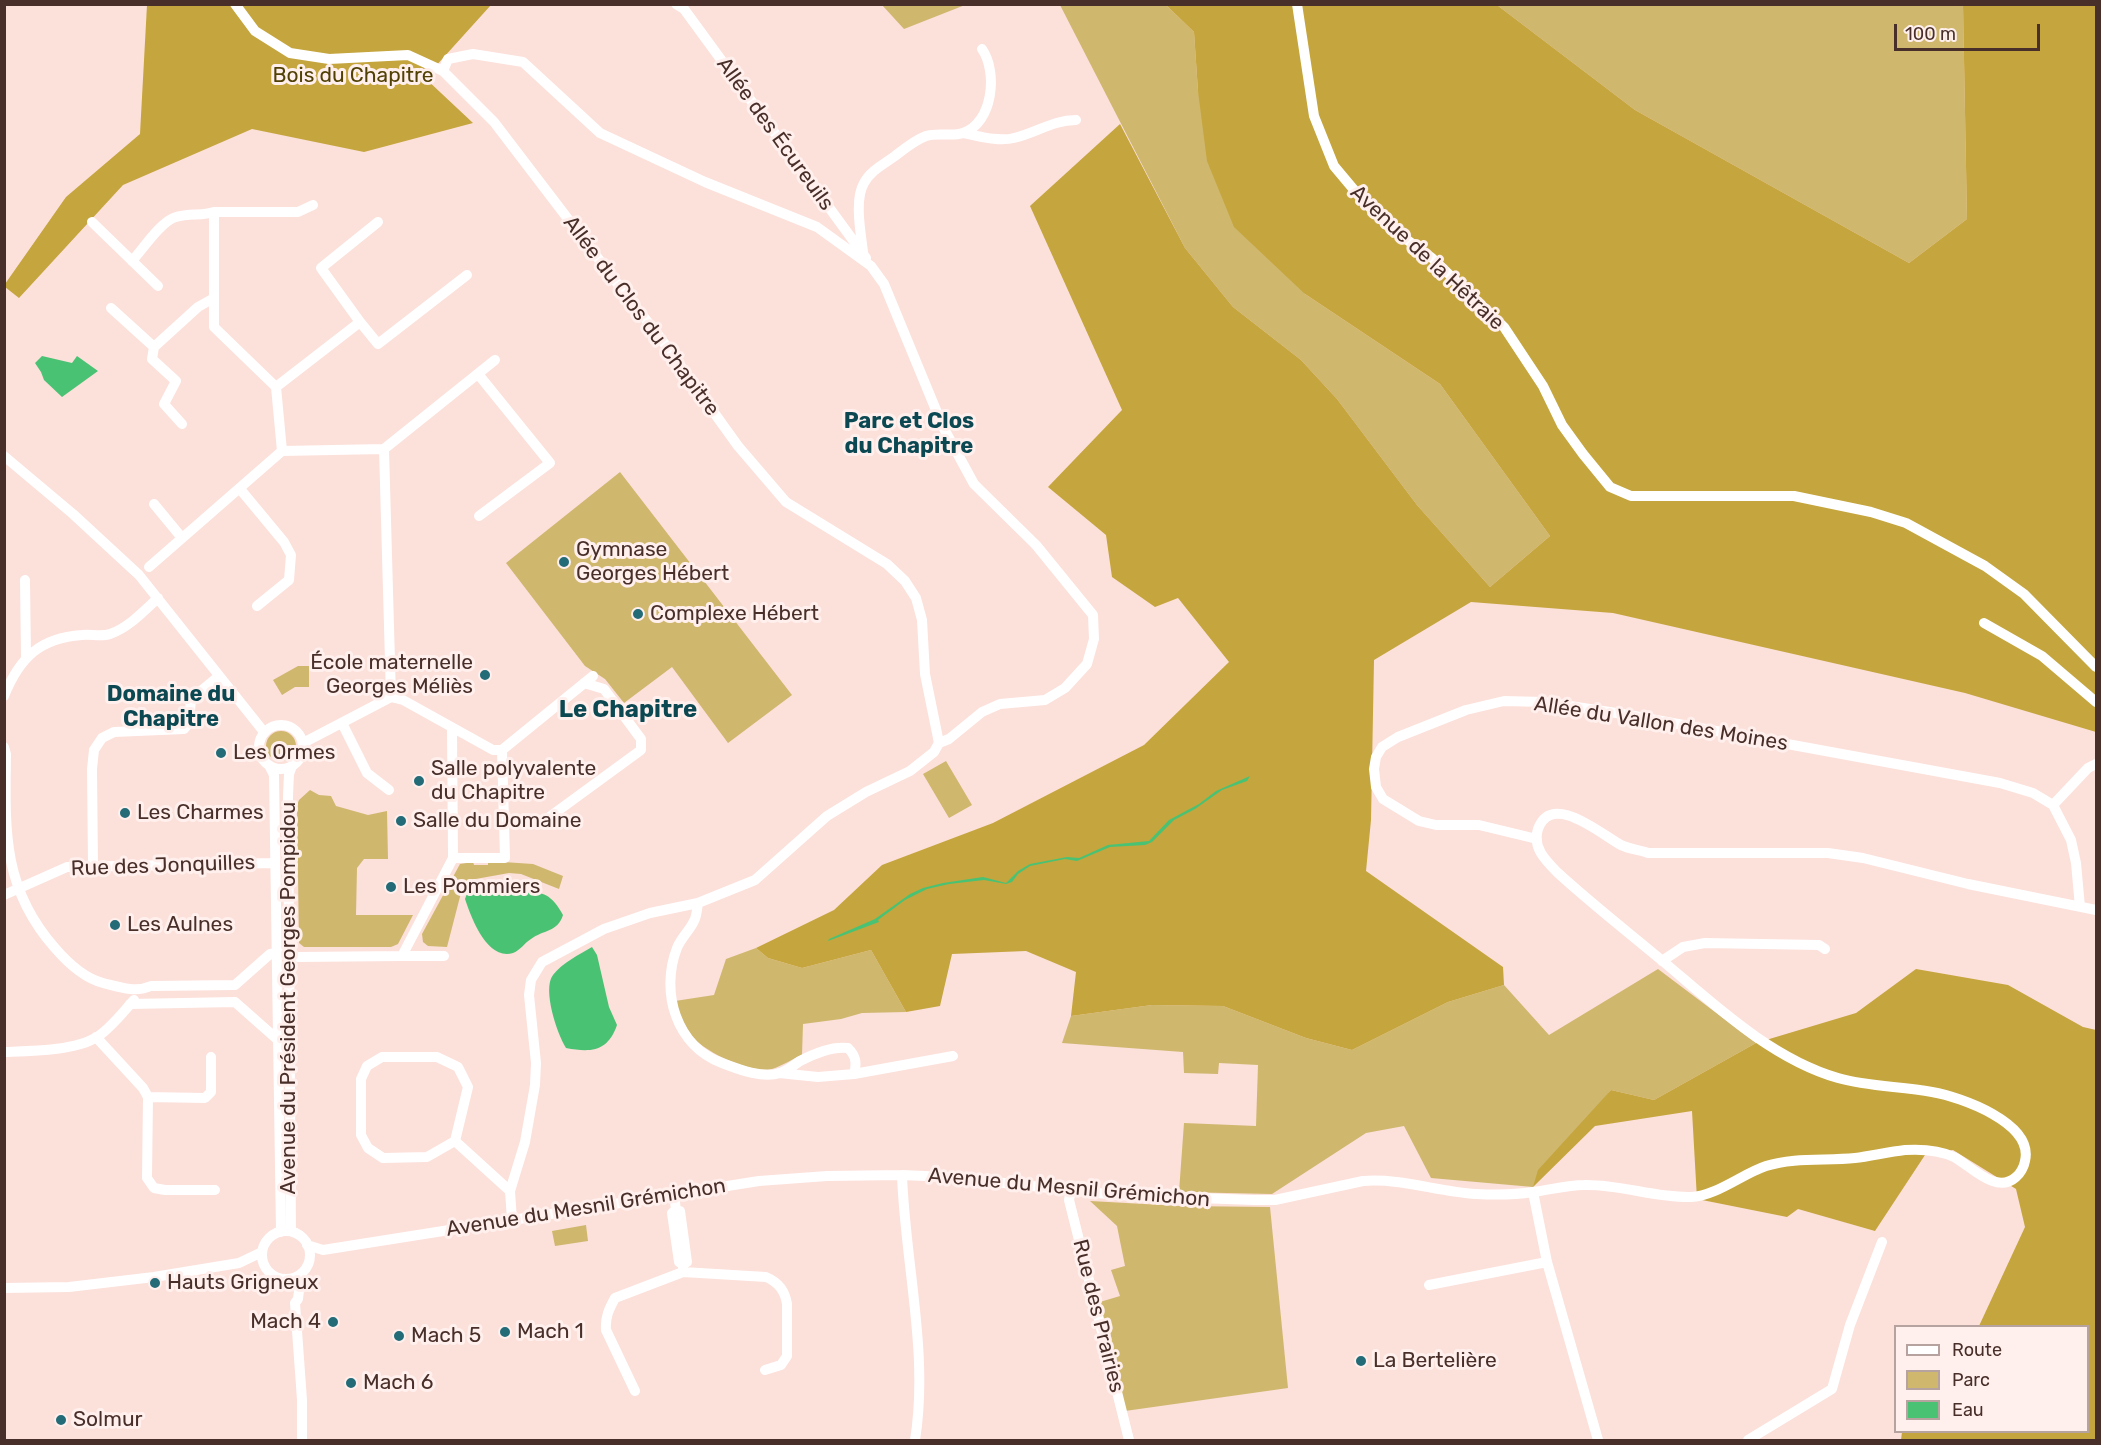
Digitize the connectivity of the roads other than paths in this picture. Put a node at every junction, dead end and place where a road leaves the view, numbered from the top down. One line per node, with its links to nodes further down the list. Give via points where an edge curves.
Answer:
1 (235, 4): 5 (street, Allée du Clos du Chapitre, via 255,31 290,53 329,59 408,55)
2 (676, 4): 12 (street, Allée des Écureuils, via 684,9)
3 (1297, 4): 38 (street, Avenue de la Hêtraie, via 1314,116 1334,166 1388,226 1432,258 1504,327 1543,386 1562,425 1610,487 1632,496 1794,496 1906,523 1985,566 2024,594)
4 (982, 49): 7 (street, via 991,67 989,101 978,123)
5 (443, 71): 14 (street, via 448,59 473,54 523,62 600,133 705,182 817,227); 46 (street, Allée du Clos du Chapitre, via 494,122 659,336 738,447 786,502 887,564 905,581 916,598 922,620 925,674)
6 (1076, 120): 7 (street, via 1055,122 1008,139)
7 (963, 133): 12 (street, via 927,136 876,169 863,183 859,222)
8 (313, 205): 9 (street, via 298,212)
9 (214, 212): 13 (street, via 166,222); 17 (street)
10 (92, 222): 13 (street)
11 (378, 222): 19 (street, via 321,268)
12 (864, 255): 14 (street, Allée des Écureuils)
13 (132, 261): 16 (street)
14 (871, 266): 46 (street, Allée des Écureuils, via 884,284 943,427 974,484 1036,545 1093,615 1094,639 1087,664 1065,688 1045,700 1000,704)
15 (467, 275): 19 (street, via 378,344)
16 (158, 286)
17 (214, 297): 20 (street); 23 (street, via 214,327)
18 (111, 308): 20 (street)
19 (360, 322): 23 (street)
20 (154, 347): 24 (street, via 152,359 176,381 164,404)
21 (495, 360): 22 (street)
22 (478, 374): 25 (street); 30 (street, via 550,463)
23 (276, 387): 26 (street)
24 (182, 424)
25 (384, 449): 26 (street); 41 (street)
26 (282, 451): 28 (street)
27 (4, 456): 34 (street, via 73,514 139,575)
28 (240, 489): 31 (street); 35 (street, via 291,555 289,580)
29 (154, 504): 31 (street)
30 (479, 516)
31 (182, 538): 32 (street)
32 (149, 567)
33 (25, 580): 37 (street)
34 (158, 598): 37 (street, via 121,629 107,635 49,641); 39 (street)
35 (257, 606)
36 (1984, 623): 42 (street, via 2042,656)
37 (26, 656): 40 (street)
38 (2097, 667)
39 (219, 676): 45 (street); 59 (street, via 191,699 189,723 184,729 114,732 102,738 94,750)
40 (4, 696)
41 (391, 697): 43 (street); 44 (street)
42 (2097, 702)
43 (342, 723): 47 (street); 53 (street, via 367,773)
44 (452, 729): 49 (street, via 493,750); 57 (street)
45 (264, 732): 47 (street, via 271,727 287,726 300,735); 51 (street, via 260,754)
46 (939, 742): 62 (street, Allée des Écureuils, via 934,752 910,771 827,816 754,880)
47 (303, 743): 52 (street, via 302,754)
48 (4, 747): 60 (street, via 6,835 12,871)
49 (502, 750): 55 (street); 55 (street, via 588,680 604,689 641,740 641,750 548,818 536,822)
50 (2097, 764): 54 (street, via 2088,768)
51 (269, 765): 52 (street); 58 (street, Avenue du Président Georges Pompidou, via 274,775)
52 (292, 766): 67 (street, Avenue du Président Georges Pompidou, via 288,796)
53 (389, 790)
54 (2053, 805): 56 (street, Allée du Vallon des Moines, via 2033,793 2000,783 1544,702 1504,701 1466,710 1398,737 1382,747 1376,757 1376,787 1383,799 1419,821 1479,825); 63 (street, via 2071,840)
55 (503, 821): 57 (street, via 505,858)
56 (1537, 839): 63 (street, via 1543,821 1554,814 1568,815 1622,845 1648,853 1828,853); 70 (street, Avenue du Mesnil Grémichon, via 1541,855 1558,873)
57 (453, 858): 68 (street)
58 (275, 863): 59 (street, Rue des Jonquilles); 66 (street, Avenue du Président Georges Pompidou)
59 (93, 866): 60 (street, Rue des Jonquilles, via 67,867)
60 (20, 888): 61 (street, Rue des Jonquilles); 72 (street, via 32,918 67,962 96,981)
61 (4, 895)
62 (698, 903): 80 (street, via 695,920 677,947 670,981 674,1014 688,1040 713,1059 743,1070); 87 (street, Allée des Écureuils, via 604,929 542,962 531,980 529,995 535,1085 525,1142)
63 (2080, 907): 64 (street)
64 (2097, 910)
65 (1825, 949): 70 (street, via 1819,945 1705,943 1683,947)
66 (276, 953): 67 (street); 71 (street); 76 (street, Avenue du Président Georges Pompidou)
67 (288, 955): 68 (street); 76 (street, Avenue du Président Georges Pompidou)
68 (402, 956): 69 (street)
69 (444, 956)
70 (1662, 961): 88 (street, Avenue du Mesnil Grémichon, via 1728,1017 1797,1062 1865,1084 1935,1092 1992,1113 2010,1125 2023,1141 2025,1163 2018,1176 1997,1183 1953,1157 1931,1150 1905,1150 1768,1165 1694,1197 1583,1185)
71 (235, 985): 72 (street, via 151,986); 73 (street)
72 (142, 990): 74 (street)
73 (235, 1002): 74 (street); 76 (street)
74 (130, 1004): 75 (street)
75 (96, 1037): 77 (street, via 46,1051); 82 (street)
76 (283, 1039): 91 (street, Avenue du Président Georges Pompidou)
77 (4, 1052)
78 (953, 1056): 81 (street)
79 (211, 1057): 82 (street, via 211,1092 205,1098)
80 (780, 1073): 81 (street, via 818,1077); 81 (street, via 805,1059 841,1047 854,1054)
81 (854, 1074)
82 (148, 1097): 85 (street, via 147,1178 154,1188)
83 (455, 1141): 83 (street, via 468,1087 458,1067 437,1057 382,1057 367,1066 361,1079 361,1135 368,1148 383,1158 427,1157); 87 (street)
84 (902, 1175): 86 (street, Avenue du Mesnil Grémichon); 89 (street, Avenue du Mesnil Grémichon, via 759,1181); 109 (street, via 916,1328 920,1411)
85 (215, 1190)
86 (1071, 1190): 88 (street, Avenue du Mesnil Grémichon, via 1117,1196 1275,1200 1377,1180 1472,1194); 110 (street, Rue des Prairies, via 1069,1200)
87 (510, 1191): 90 (street)
88 (1533, 1192): 97 (street)
89 (674, 1194): 90 (street, Avenue du Mesnil Grémichon); 99 (street, via 676,1210 672,1213)
90 (512, 1220): 94 (street, Avenue du Mesnil Grémichon)
91 (286, 1231): 93 (street, via 302,1238); 95 (street, via 273,1235)
92 (1882, 1242): 112 (street, via 1850,1325 1833,1389)
93 (307, 1245): 94 (street, Avenue du Mesnil Grémichon); 96 (street)
94 (323, 1250): 96 (street, Avenue du Mesnil Grémichon)
95 (262, 1252): 98 (street); 100 (street)
96 (309, 1261): 101 (street)
97 (1547, 1262): 103 (street); 111 (street)
98 (239, 1263): 100 (street); 104 (street, via 69,1287)
99 (683, 1268): 106 (street, via 766,1277 781,1287 787,1304 787,1356 781,1365); 107 (street, via 615,1298 609,1308 606,1330)
100 (267, 1271): 102 (street)
101 (301, 1274): 102 (street); 105 (street)
102 (287, 1279): 105 (street)
103 (1429, 1286)
104 (4, 1288)
105 (295, 1303): 108 (street)
106 (765, 1370)
107 (635, 1391)
108 (302, 1440)
109 (915, 1440)
110 (1129, 1440)
111 (1598, 1440)
112 (1748, 1440)

